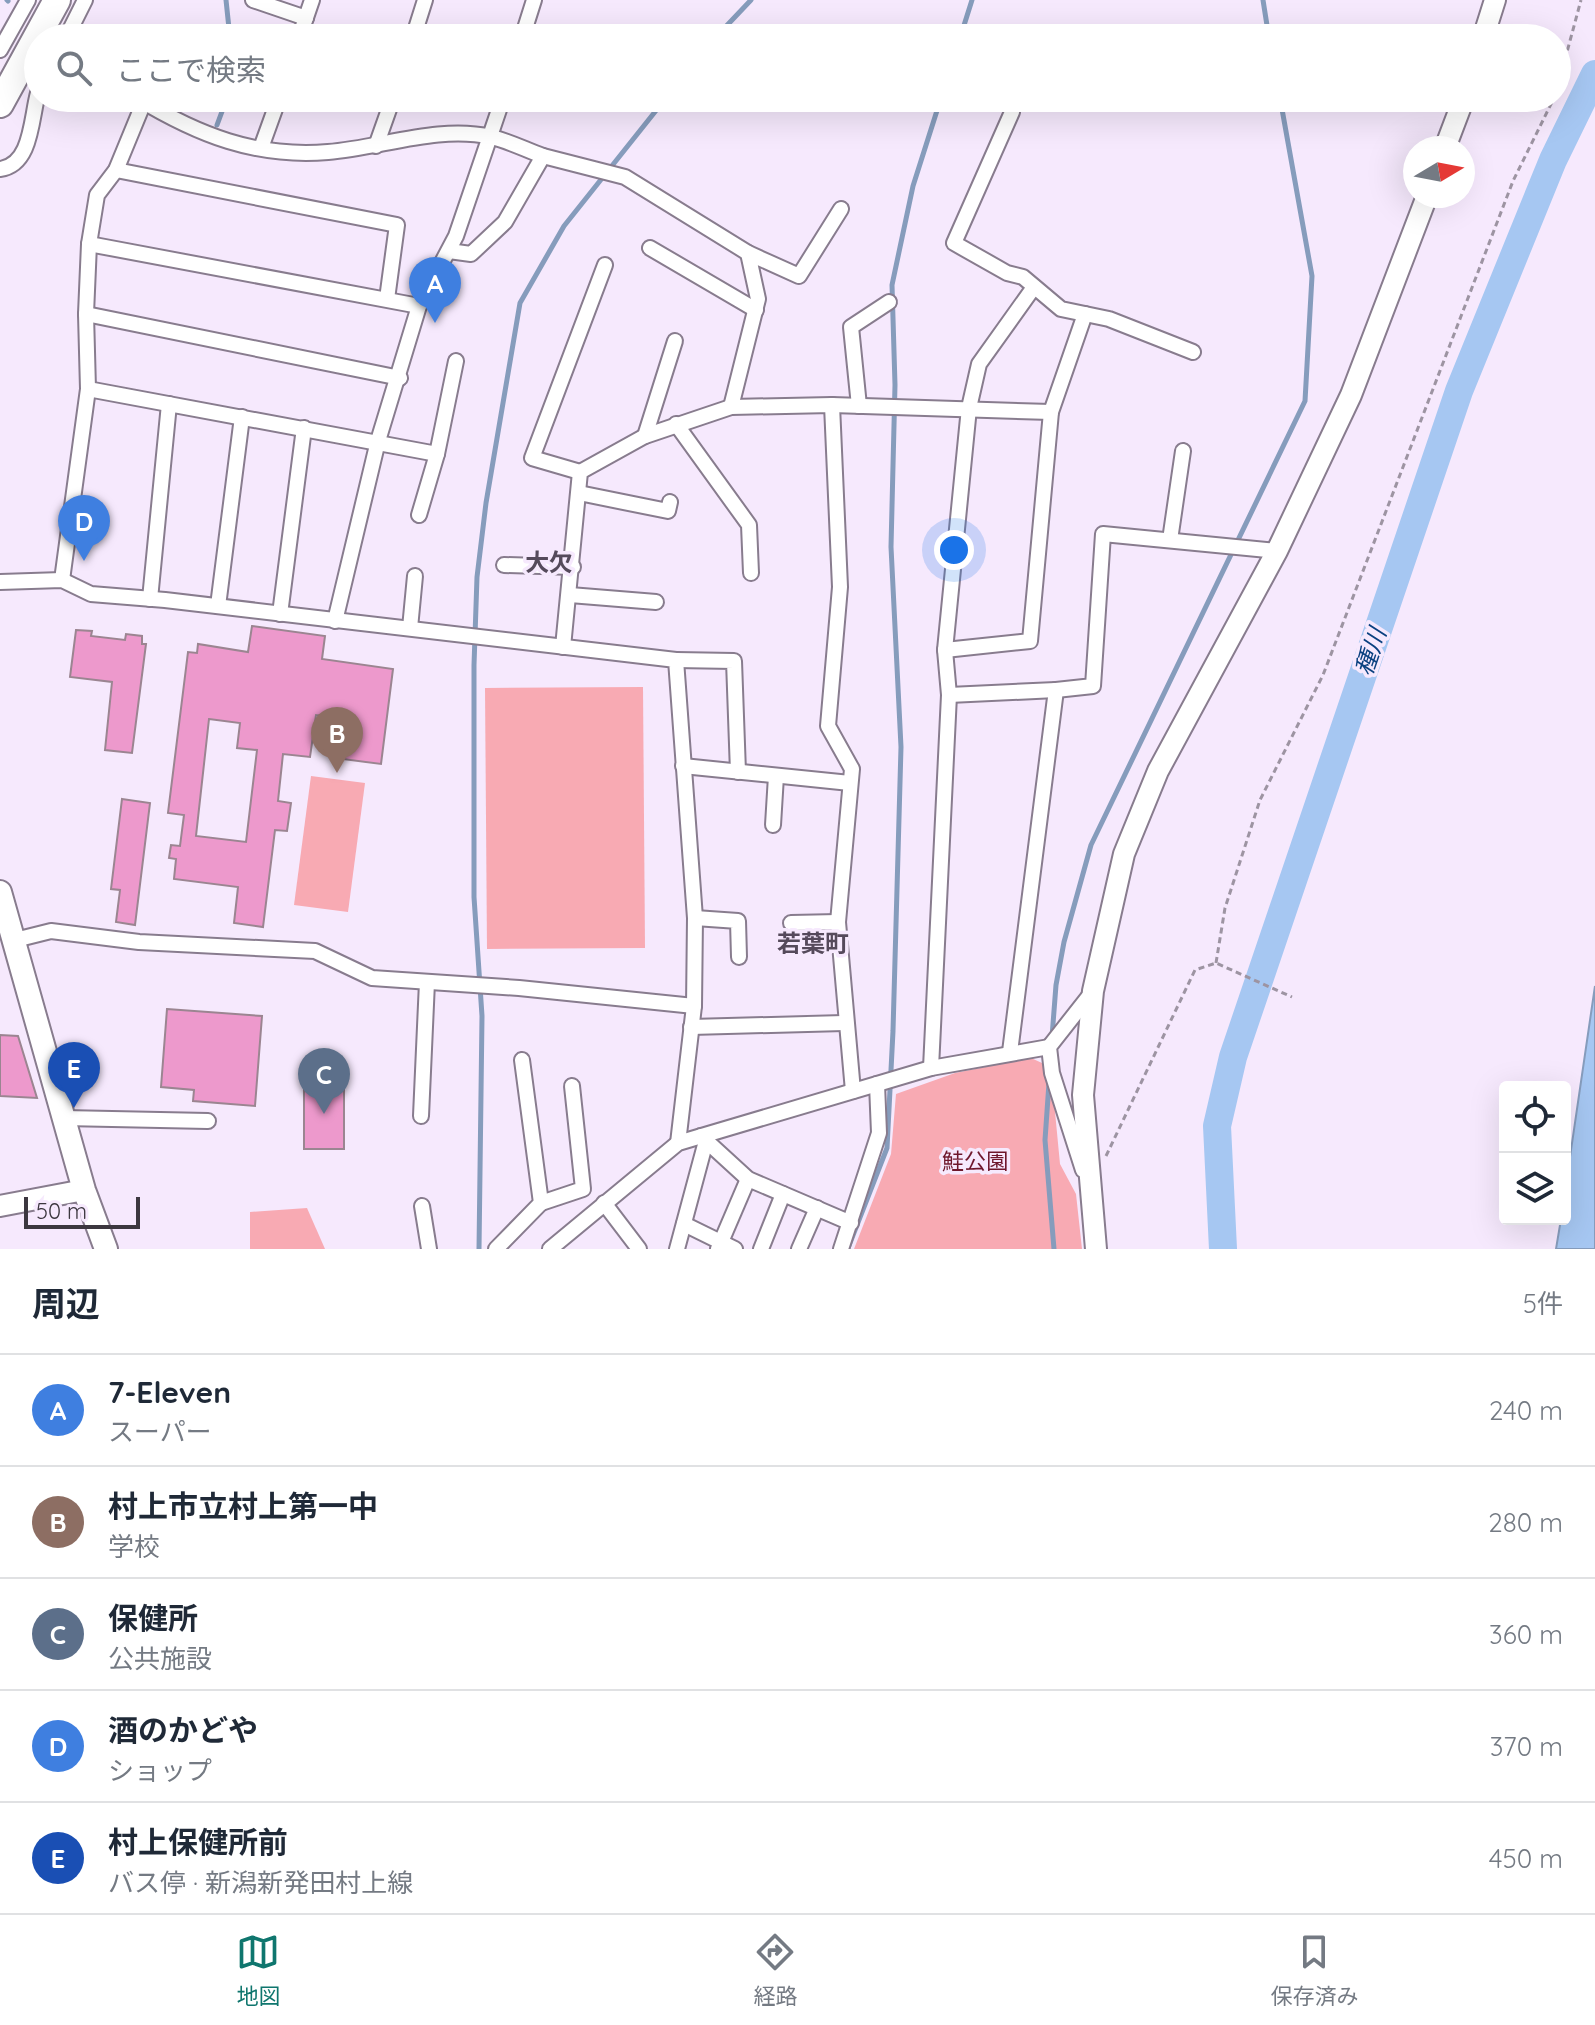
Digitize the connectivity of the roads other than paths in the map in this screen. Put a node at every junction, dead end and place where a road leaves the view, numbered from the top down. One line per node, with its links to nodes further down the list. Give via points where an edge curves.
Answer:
1 (28, 0): 16 (street)
2 (57, 0): 10 (highway)
3 (85, 0): 11 (street)
4 (253, 0): 9 (street)
5 (312, 0): 9 (street)
6 (425, 0): 13 (street)
7 (534, 0): 14 (street)
8 (1495, 0): 15 (street)
9 (306, 18): 12 (street)
10 (44, 24)
11 (73, 24)
12 (304, 24)
13 (417, 24)
14 (526, 24)
15 (1487, 24)
16 (0, 50)
17 (24, 60): 18 (highway)
18 (0, 104)
19 (33, 112): 32 (street, via 24,152 17,162)
20 (137, 112): 33 (street)
21 (163, 112): 30 (street, via 214,140)
22 (274, 112): 30 (street)
23 (388, 112): 29 (street)
24 (498, 112): 28 (street)
25 (1012, 112): 41 (street, via 954,243)
26 (1459, 112): 27 (street)
27 (1450, 136)
28 (490, 137): 29 (street, via 439,135); 31 (street); 38 (street)
29 (376, 146): 30 (street, via 325,153)
30 (261, 148)
31 (543, 156): 38 (street, via 505,222 471,254); 39 (street, via 625,177)
32 (0, 169)
33 (116, 170): 36 (street, via 97,195); 42 (street, via 397,225)
34 (1422, 208): 71 (street, via 1351,395)
35 (841, 209): 39 (street, via 799,276)
36 (89, 244): 42 (street); 46 (street)
37 (650, 248): 45 (street)
38 (449, 251): 44 (street)
39 (748, 253): 45 (street)
40 (605, 265): 66 (street, via 532,458)
41 (1034, 287): 47 (street, via 1061,309); 57 (street, via 979,364)
42 (387, 299): 44 (street)
43 (889, 302): 55 (street, via 851,327)
44 (419, 306): 51 (street)
45 (756, 310): 56 (street)
46 (86, 314): 51 (street); 52 (street)
47 (1085, 314): 49 (street); 58 (street)
48 (675, 341): 62 (street)
49 (1193, 352)
50 (456, 361): 65 (street)
51 (400, 378): 63 (street)
52 (88, 389): 53 (street); 76 (street)
53 (169, 404): 59 (street); 79 (street)
54 (832, 405): 55 (street); 56 (street); 93 (street, via 840,587 828,726 852,769)
55 (859, 406): 57 (street)
56 (731, 407): 60 (street)
57 (969, 408): 58 (street); 86 (street)
58 (1051, 412): 86 (street, via 1030,641)
59 (242, 417): 61 (street); 81 (street)
60 (676, 424): 62 (street); 74 (street, via 749,525)
61 (304, 428): 63 (street); 82 (street)
62 (645, 436): 66 (street)
63 (378, 441): 65 (street); 83 (street)
64 (1183, 451): 70 (street)
65 (437, 454): 69 (street)
66 (580, 472): 67 (street)
67 (579, 493): 68 (street, via 668,511); 73 (street)
68 (670, 502)
69 (419, 515)
70 (1170, 540): 71 (street); 88 (street, via 1103,534 1093,686)
71 (1277, 551): 102 (street, via 1152,785 1124,854)
72 (504, 565): 73 (street)
73 (573, 567): 78 (street)
74 (751, 573)
75 (415, 576): 84 (street)
76 (62, 580): 77 (street); 79 (street, via 91,594)
77 (0, 582)
78 (570, 595): 80 (street); 85 (street)
79 (150, 599): 81 (street)
80 (656, 602)
81 (218, 606): 82 (street)
82 (280, 614): 83 (street)
83 (335, 621): 84 (street)
84 (410, 628): 85 (street)
85 (563, 647): 87 (street)
86 (945, 650): 89 (street)
87 (676, 660): 90 (street); 91 (street, via 734,661)
88 (1056, 690): 89 (street); 107 (street)
89 (949, 695): 109 (street)
90 (683, 766): 91 (street); 96 (street)
91 (738, 772): 92 (street)
92 (776, 776): 93 (street); 94 (street)
93 (850, 783): 97 (street)
94 (773, 825)
95 (0, 892): 99 (main road)
96 (695, 918): 100 (street, via 738,921); 103 (street)
97 (838, 922): 98 (street); 104 (street)
98 (791, 923)
99 (15, 940): 101 (street, via 51,931 139,942 315,951 372,978); 114 (main road)
100 (739, 957)
101 (427, 982): 103 (street); 113 (street)
102 (1093, 991): 106 (street); 120 (street, via 1083,1095)
103 (694, 1006): 105 (street)
104 (844, 1023): 105 (street); 112 (street)
105 (691, 1027): 117 (street)
106 (1049, 1047): 107 (street); 120 (street, via 1052,1073)
107 (1010, 1052): 109 (street)
108 (522, 1060): 122 (street)
109 (931, 1068): 110 (street)
110 (877, 1084): 112 (street); 127 (street, via 879,1133)
111 (572, 1086): 122 (street, via 583,1189)
112 (853, 1091): 116 (street)
113 (421, 1116)
114 (64, 1118): 115 (street); 119 (main road)
115 (208, 1121)
116 (703, 1138): 117 (street); 118 (street); 128 (street)
117 (678, 1143): 123 (street)
118 (748, 1179): 121 (street); 129 (street)
119 (84, 1190): 124 (street); 130 (main road)
120 (1090, 1190): 140 (street)
121 (783, 1194): 126 (street); 137 (street)
122 (541, 1203): 132 (street)
123 (604, 1203): 133 (street); 134 (street)
124 (0, 1206)
125 (422, 1206): 131 (street)
126 (817, 1208): 127 (street); 138 (street)
127 (851, 1223): 139 (street)
128 (684, 1224): 129 (street); 135 (street)
129 (719, 1245): 136 (street)
130 (106, 1249)
131 (429, 1249)
132 (496, 1249)
133 (550, 1249)
134 (639, 1249)
135 (677, 1249)
136 (735, 1249)
137 (761, 1249)
138 (799, 1249)
139 (841, 1249)
140 (1096, 1249)

